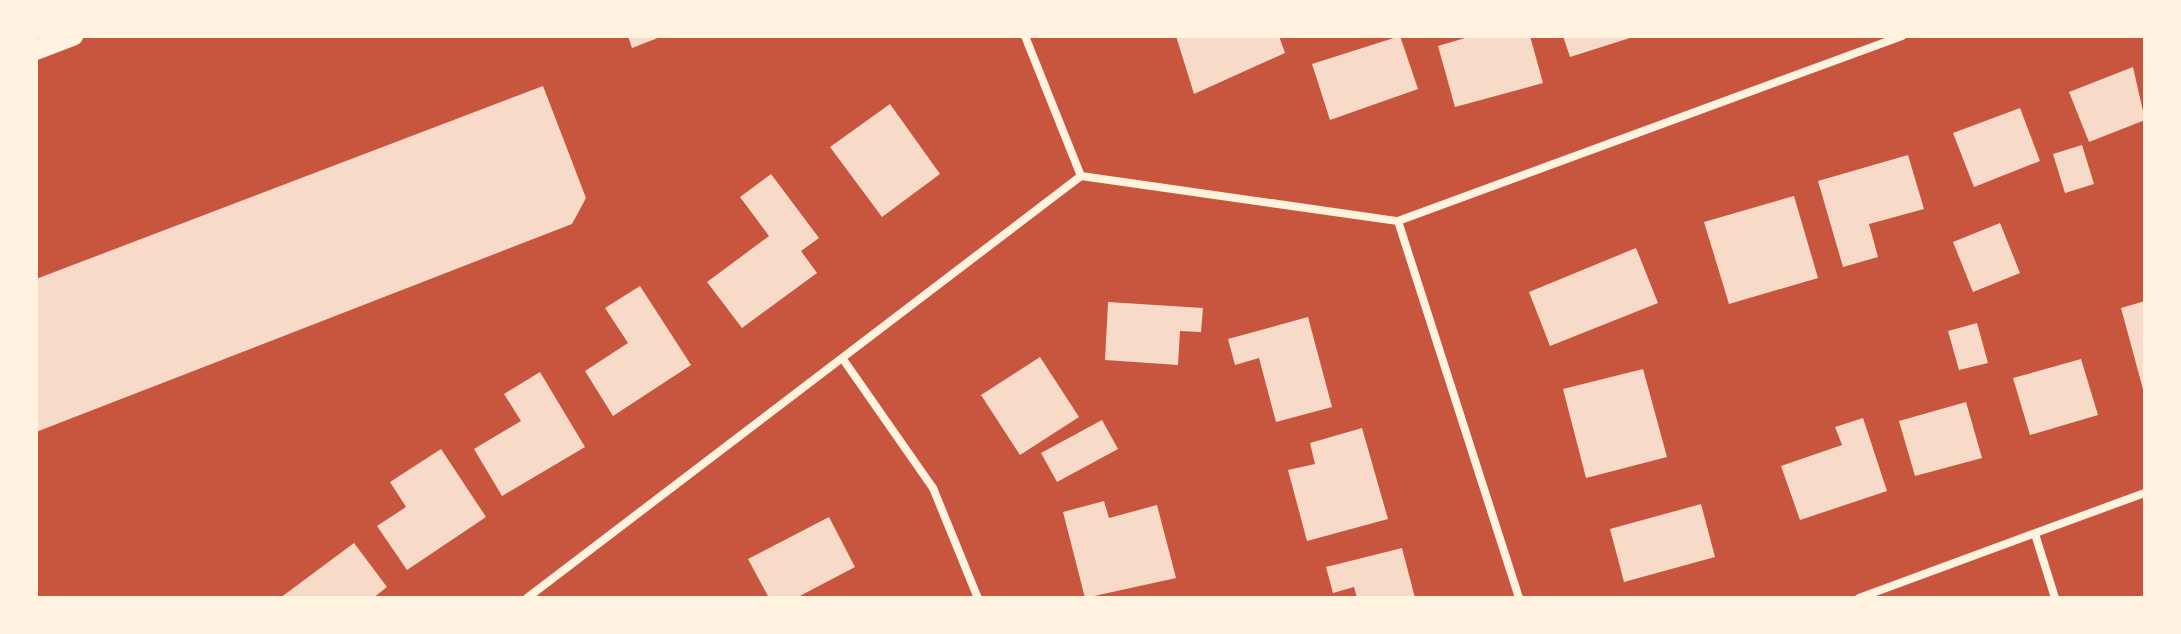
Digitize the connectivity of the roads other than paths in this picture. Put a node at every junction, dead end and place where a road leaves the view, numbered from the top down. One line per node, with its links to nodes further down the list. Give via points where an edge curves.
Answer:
1 (73, 36): 4 (main road)
2 (1025, 36): 5 (street)
3 (1902, 36): 6 (street)
4 (36, 50)
5 (1081, 176): 6 (street); 7 (street)
6 (1398, 221): 12 (street)
7 (845, 362): 10 (street); 11 (street, via 933,488)
8 (2145, 493): 9 (street)
9 (2035, 534): 13 (street); 14 (street)
10 (527, 598)
11 (978, 598)
12 (1519, 598)
13 (1859, 598)
14 (2055, 598)

